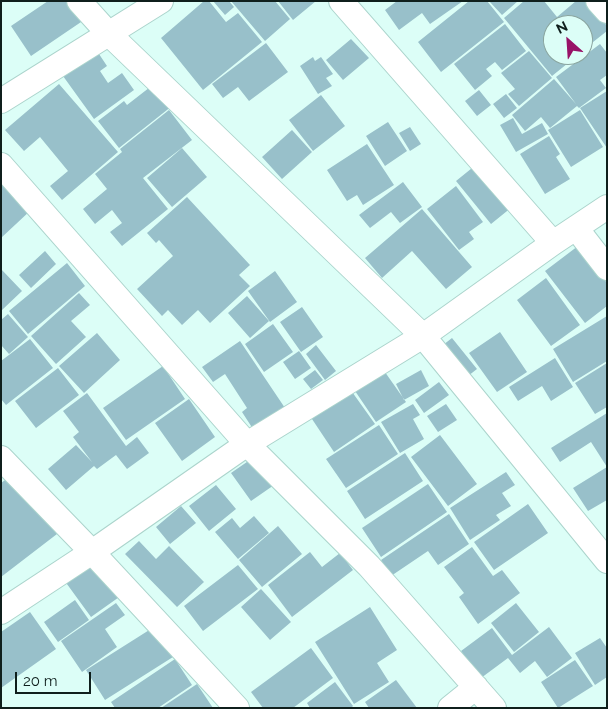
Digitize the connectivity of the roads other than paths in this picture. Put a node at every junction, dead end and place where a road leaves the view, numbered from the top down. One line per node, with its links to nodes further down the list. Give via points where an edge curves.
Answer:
1 (79, 1): 6 (street)
2 (161, 1): 6 (street)
3 (341, 1): 11 (street)
4 (598, 1): 5 (street)
5 (607, 11)
6 (108, 33): 7 (street); 13 (street)
7 (1, 101)
8 (1, 165): 14 (street)
9 (607, 207): 10 (street)
10 (576, 228): 11 (street); 12 (street)
11 (553, 243): 13 (street)
12 (607, 268)
13 (422, 336): 14 (street); 17 (street)
14 (246, 444): 16 (street); 19 (street, via 368,566)
15 (1, 458): 16 (street)
16 (92, 552): 18 (street); 20 (street)
17 (607, 561)
18 (1, 612)
19 (476, 687): 21 (street); 22 (street)
20 (237, 708)
21 (450, 708)
22 (494, 708)

